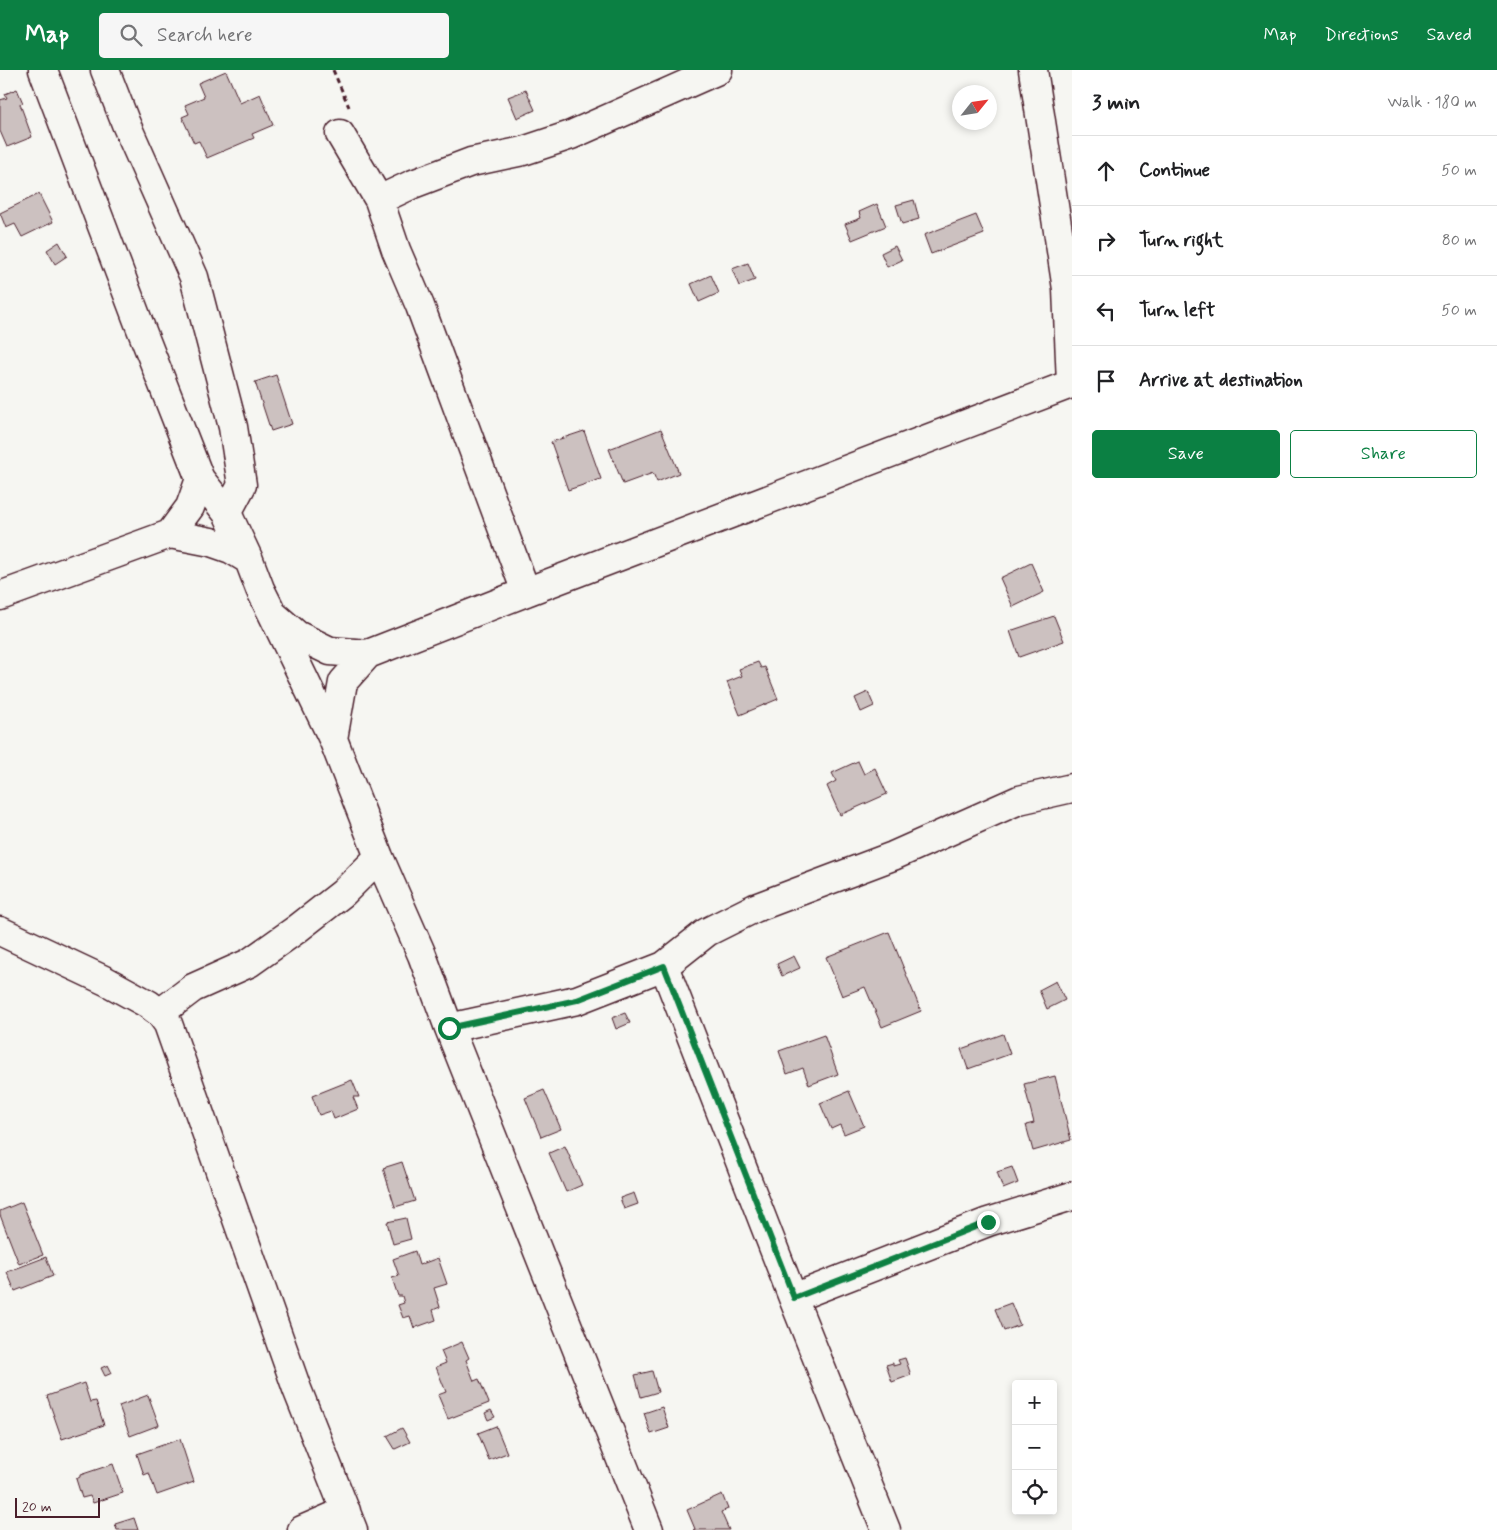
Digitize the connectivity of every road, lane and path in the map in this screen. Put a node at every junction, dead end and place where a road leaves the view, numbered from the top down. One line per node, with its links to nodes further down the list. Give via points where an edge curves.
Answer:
1 (43, 70): 8 (street)
2 (105, 70): 9 (street, via 194,277 234,427 242,485)
3 (333, 70): 6 (path, via 350,109)
4 (718, 70): 7 (street, via 571,135 523,151 471,162)
5 (1033, 70): 12 (street, via 1067,289 1071,384)
6 (340, 134): 7 (street)
7 (379, 200): 12 (street)
8 (200, 478): 9 (street); 10 (street, via 190,507)
9 (227, 513): 11 (street)
10 (170, 534): 11 (street, via 211,542); 13 (street)
11 (249, 560): 14 (street)
12 (526, 592): 15 (street)
13 (0, 596)
14 (272, 613): 15 (street, via 297,634 330,651); 16 (street)
15 (368, 654): 16 (street, via 343,682)
16 (333, 739): 18 (street)
17 (1072, 788): 20 (street, via 1018,800 893,856 755,908 707,932)
18 (378, 856): 21 (street, via 342,894 281,940 249,963 193,988); 22 (street, via 422,954)
19 (0, 931): 21 (street, via 106,982)
20 (664, 966): 22 (street, via 577,1000); 24 (street)
21 (160, 1013): 25 (street, via 175,1041 297,1389)
22 (449, 1028): 27 (street)
23 (1072, 1196): 24 (street, via 988,1222)
24 (794, 1298): 28 (street)
25 (349, 1521): 26 (street)
26 (302, 1530)
27 (649, 1530)
28 (886, 1530)

